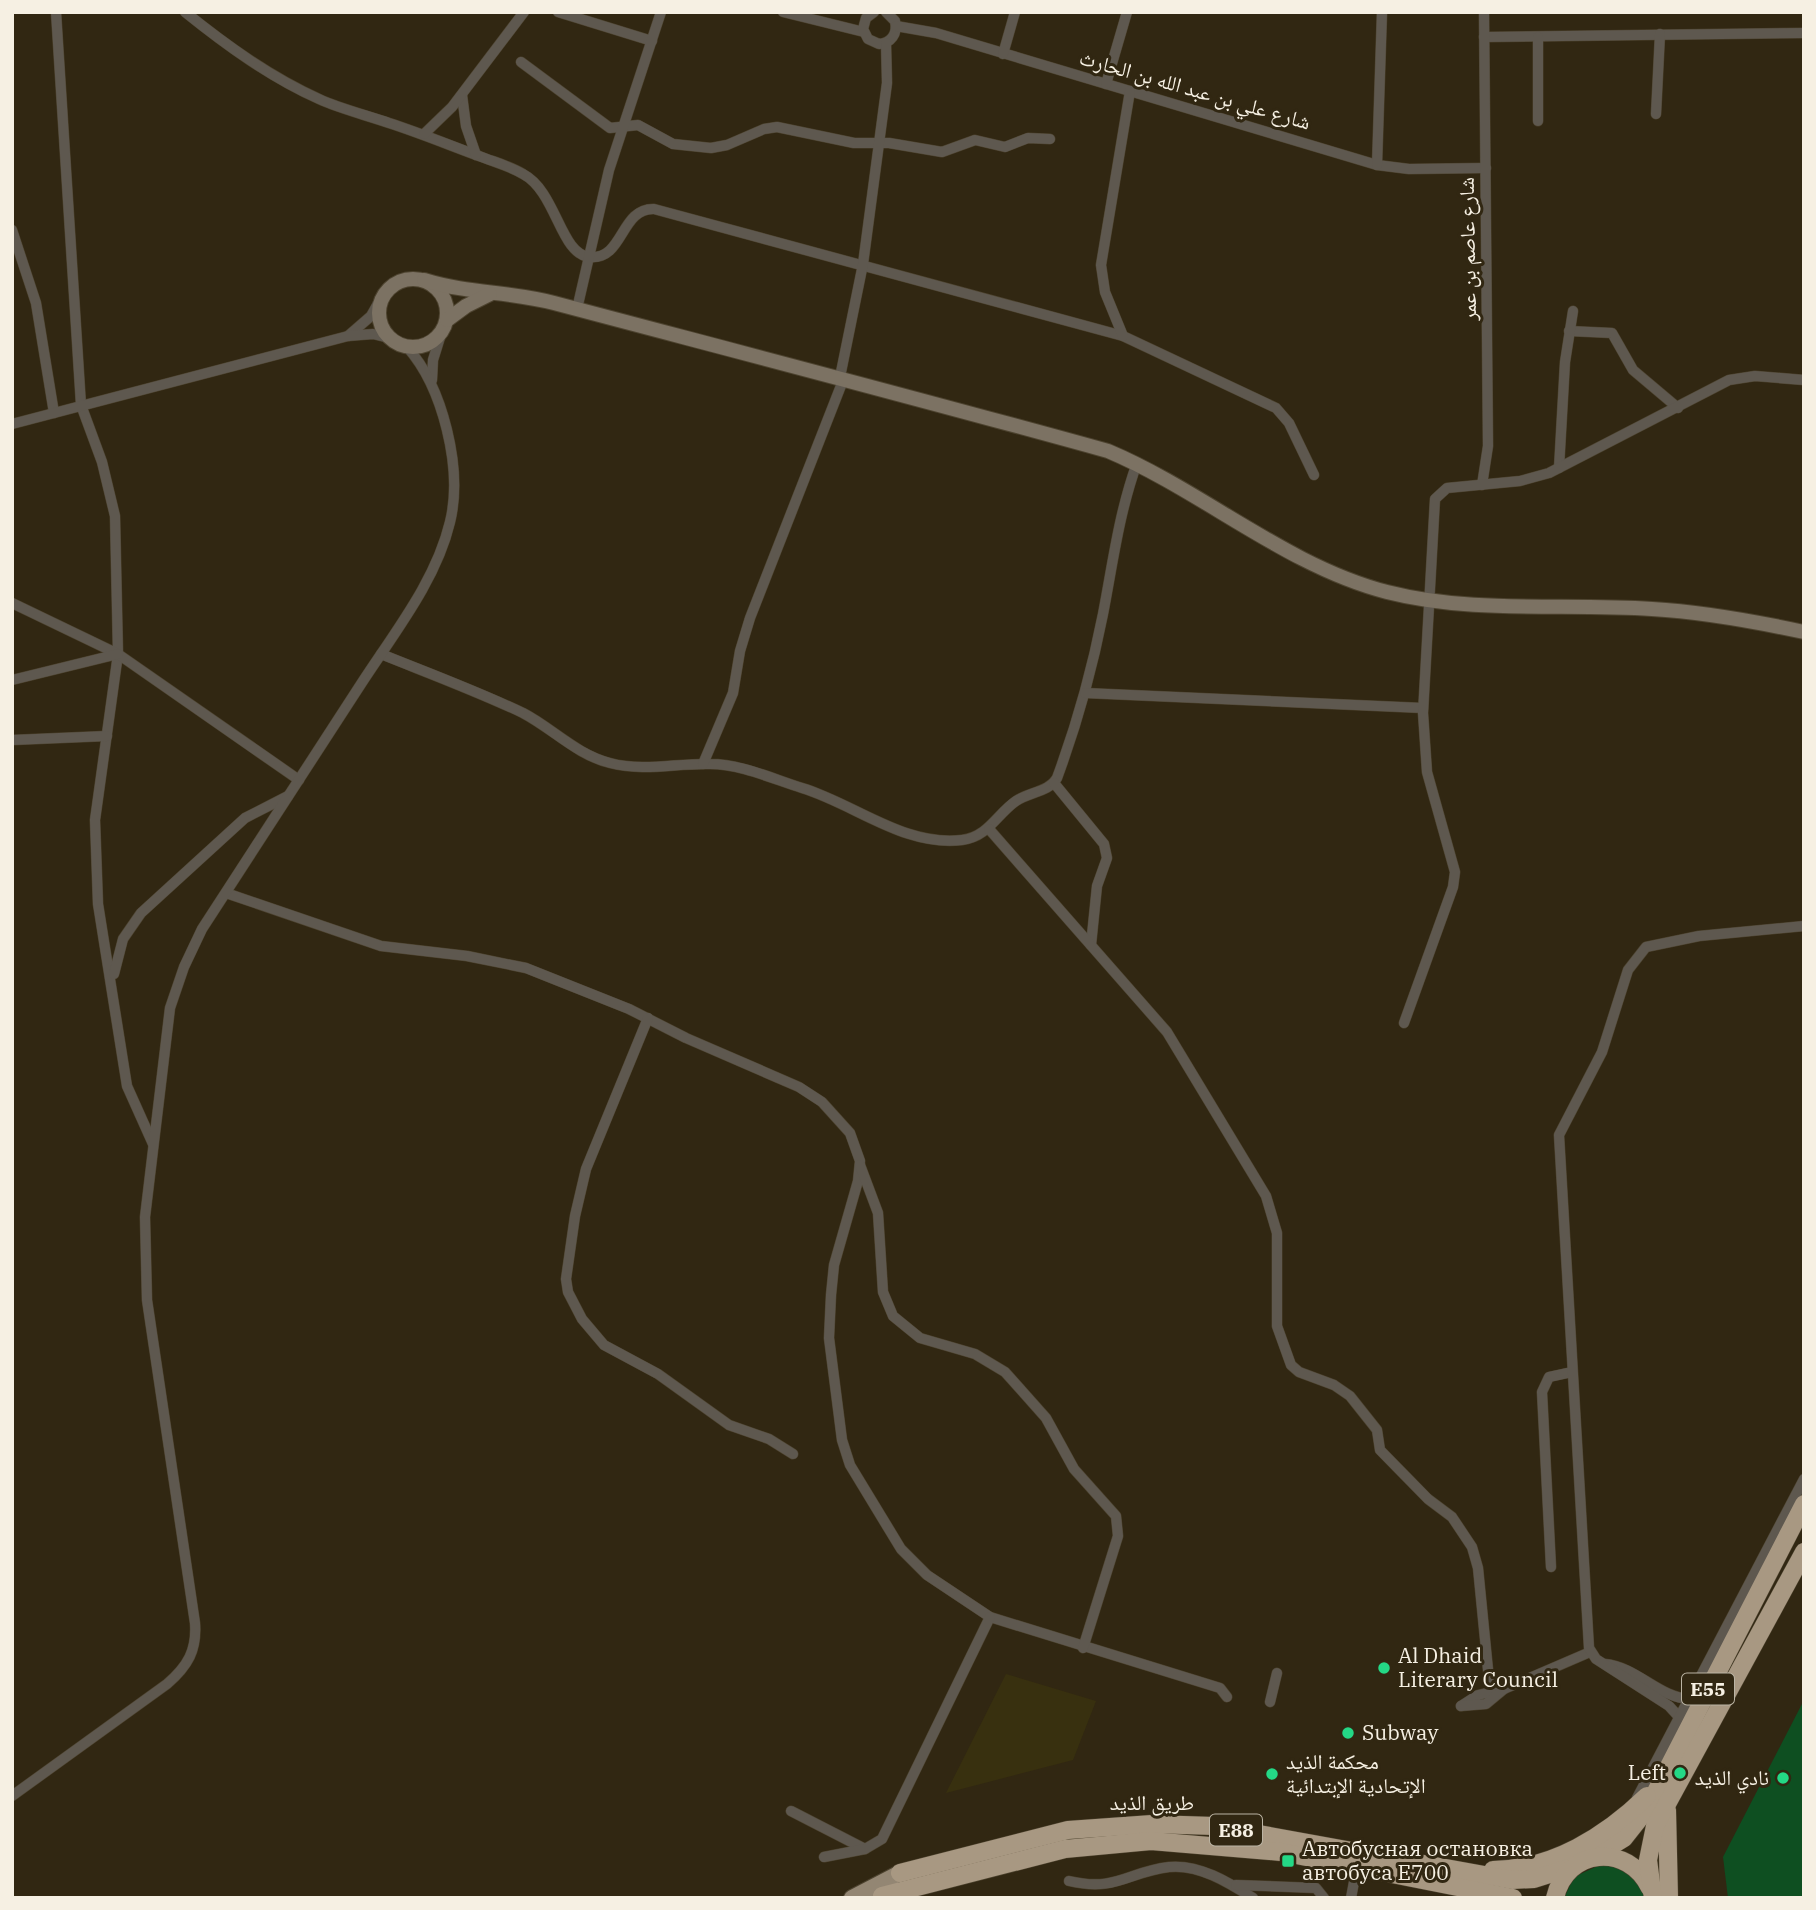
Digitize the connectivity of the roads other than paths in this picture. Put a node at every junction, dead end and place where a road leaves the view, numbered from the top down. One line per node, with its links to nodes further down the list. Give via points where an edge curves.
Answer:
1 (56, 12): 53 (street)
2 (185, 12): 30 (street, via 231,47 320,100)
3 (524, 12): 26 (street)
4 (558, 12): 20 (street)
5 (661, 12): 20 (street)
6 (783, 12): 15 (street)
7 (874, 12): 15 (street, via 864,21)
8 (886, 12): 14 (street)
9 (1014, 12): 22 (street)
10 (1128, 12): 24 (street)
11 (1371, 12): 13 (street)
12 (1484, 12): 18 (street, شارع عاصم بن عمر)
13 (1382, 14): 34 (street)
14 (896, 26): 21 (street); 22 (street, شارع علي بن عبد الله بن الحارث, via 926,30)
15 (864, 32): 21 (street, via 875,43)
16 (1804, 33): 17 (street)
17 (1660, 34): 19 (street); 27 (street)
18 (1485, 37): 19 (street); 35 (street, شارع عاصم بن عمر)
19 (1538, 37): 28 (street)
20 (652, 41): 29 (street)
21 (886, 43): 32 (street, via 888,74)
22 (1003, 54): 24 (street, شارع علي بن عبد الله بن الحارث)
23 (521, 62): 29 (street, via 610,128)
24 (1106, 84): 25 (street, شارع علي بن عبد الله بن الحارث)
25 (1130, 91): 34 (street, شارع علي بن عبد الله بن الحارث); 47 (street, via 1101,265 1105,292)
26 (462, 95): 30 (street); 33 (street)
27 (1656, 114)
28 (1538, 121)
29 (625, 127): 32 (street, via 638,125 678,145 711,148 777,127 854,143); 37 (street, via 609,170)
30 (424, 134): 33 (street)
31 (1050, 139): 32 (street, via 1028,138 1005,147 975,140 946,152)
32 (878, 143): 38 (street)
33 (476, 155): 37 (street, via 523,173 537,184 552,204 567,241)
34 (1377, 164): 35 (street, شارع علي بن عبد الله بن الحارث, via 1409,169)
35 (1486, 168): 60 (street, شارع عاصم بن عمر, via 1488,446)
36 (12, 230): 55 (street, via 36,303)
37 (589, 257): 38 (street, via 610,250 630,221 649,209); 42 (street)
38 (863, 264): 47 (street); 50 (street)
39 (424, 280): 40 (street, via 455,290); 41 (street, via 403,279); 44 (street, via 443,296)
40 (491, 293): 42 (street); 44 (street, via 466,306)
41 (380, 300): 46 (street, via 371,316); 48 (street, via 378,316)
42 (577, 309): 50 (street)
43 (1573, 311): 45 (street)
44 (445, 326): 49 (street, via 427,344); 52 (street, via 433,360)
45 (1569, 331): 54 (street, via 1612,333 1633,370); 58 (street)
46 (348, 336): 48 (street); 53 (street)
47 (1123, 336): 59 (street, via 1276,408 1289,423)
48 (388, 338): 49 (street)
49 (407, 347): 52 (street)
50 (842, 377): 57 (street); 71 (street, via 750,618 733,693)
51 (1804, 380): 54 (street, via 1737,378)
52 (432, 381): 65 (street, via 448,442 454,493 451,518 436,565)
53 (81, 405): 55 (street); 64 (street, via 115,516)
54 (1678, 408): 58 (street)
55 (54, 413): 56 (street)
56 (12, 424)
57 (1137, 463): 61 (street, via 1284,549 1339,575); 67 (street, via 1120,514)
58 (1559, 468): 60 (street, via 1530,479)
59 (1314, 475)
60 (1482, 485): 61 (street, via 1447,488 1435,499)
61 (1428, 601): 63 (street, via 1653,609 1727,616); 68 (street)
62 (12, 603): 64 (street)
63 (1804, 632)
64 (118, 654): 66 (street); 69 (street); 72 (street)
65 (381, 654): 71 (street, via 523,713 608,763 654,767); 72 (street)
66 (12, 680)
67 (1085, 693): 68 (street); 73 (street)
68 (1423, 708): 81 (street, via 1427,772 1455,872)
69 (107, 736): 70 (street); 79 (street, via 94,834 98,904)
70 (12, 740)
71 (703, 764): 75 (street, via 730,766 806,789 927,838 962,840)
72 (299, 780): 74 (street)
73 (1054, 783): 75 (street, via 1016,802); 78 (street, via 1107,853 1097,886)
74 (289, 796): 76 (street); 79 (street, via 245,818 142,913 118,950)
75 (989, 829): 78 (street)
76 (226, 893): 80 (street, via 381,946 515,965); 82 (street, via 202,929 170,1008)
77 (1804, 926): 84 (street, via 1699,936 1646,947 1628,970 1602,1052 1564,1121 1558,1143)
78 (1091, 945): 95 (street, via 1167,1032 1266,1196 1277,1233 1277,1326 1291,1365 1350,1396 1377,1430 1381,1452 1452,1517 1474,1550)
79 (113, 982): 82 (street, via 127,1086)
80 (648, 1018): 83 (street, via 815,1096 850,1133); 85 (street, via 586,1169 575,1216 568,1292 582,1319 604,1345 658,1374 729,1425 769,1439)
81 (1404, 1023)
82 (153, 1144): 102 (street, via 145,1217 145,1284 195,1623 194,1646 187,1664 167,1684)
83 (860, 1165): 90 (street, via 834,1265 831,1295 829,1338 844,1450 904,1553 933,1580); 91 (street, via 878,1213 883,1292 893,1316 920,1338 975,1354 1005,1372 1046,1418 1074,1469 1116,1516 1118,1536)
84 (1572, 1372): 89 (street, via 1549,1377 1542,1392); 92 (street)
85 (793, 1454)
86 (1804, 1479): 98 (street)
87 (1804, 1504): 101 (highway, E55)
88 (1804, 1552): 101 (highway, E55)
89 (1551, 1567)
90 (990, 1617): 91 (street); 104 (street, via 883,1836)
91 (1083, 1648): 96 (street, via 1220,1688)
92 (1590, 1652): 94 (street); 97 (street, via 1604,1663 1630,1671)
93 (1277, 1673): 99 (street)
94 (1504, 1689): 95 (street); 95 (street, via 1486,1704 1461,1706)
95 (1490, 1690)
96 (1227, 1697)
97 (1665, 1698): 98 (street); 100 (street)
98 (1690, 1699): 100 (street)
99 (1269, 1702)
100 (1680, 1718): 101 (street)
101 (1659, 1785): 106 (highway, E55, via 1634,1828); 109 (highway, via 1581,1845 1550,1859 1499,1870); 122 (highway, E55, via 1649,1844); 123 (highway)
102 (12, 1796)
103 (791, 1811): 104 (street)
104 (865, 1849): 105 (street)
105 (824, 1857)
106 (1593, 1857): 108 (highway, E88); 122 (highway, via 1627,1861 1644,1876)
107 (1356, 1866): 113 (highway, طريق الذيد / E88); 114 (highway, طريق الذيد / E88, via 1226,1845 1123,1842 1065,1849); 118 (street)
108 (1572, 1867): 109 (highway, طريق الذيد / E88, via 1534,1879 1512,1880); 121 (highway, via 1557,1887)
109 (1458, 1870): 110 (highway, طريق الذيد / E88, via 1214,1826 1152,1824 1068,1830)
110 (900, 1873): 115 (main road)
111 (1069, 1881): 112 (street, via 1106,1886 1178,1867 1196,1869)
112 (1233, 1885): 116 (street); 117 (street, via 1316,1888)
113 (1471, 1891): 119 (highway); 120 (highway, طريق الذيد / E88)
114 (879, 1897)
115 (852, 1898)
116 (1253, 1898)
117 (1324, 1898)
118 (1352, 1898)
119 (1494, 1898)
120 (1513, 1898)
121 (1555, 1898)
122 (1653, 1898)
123 (1669, 1898)

